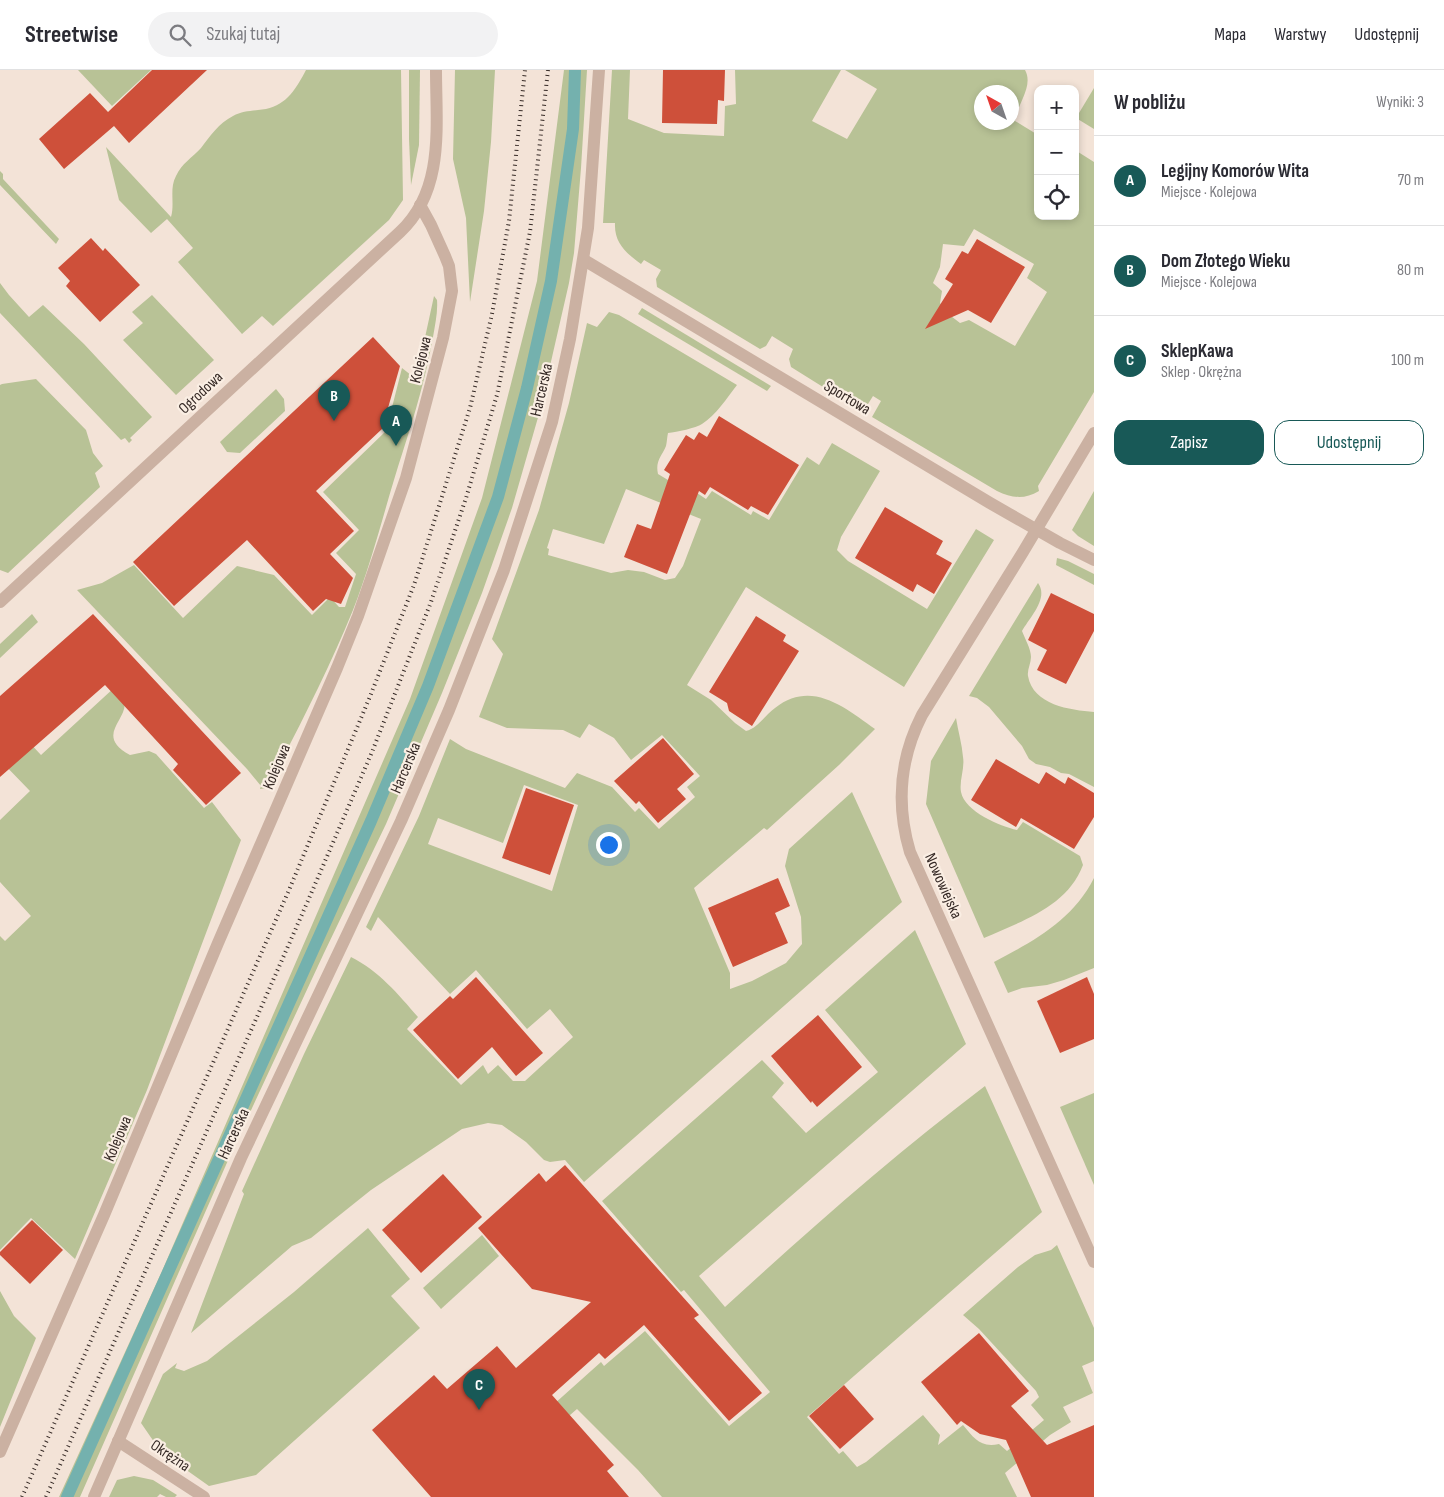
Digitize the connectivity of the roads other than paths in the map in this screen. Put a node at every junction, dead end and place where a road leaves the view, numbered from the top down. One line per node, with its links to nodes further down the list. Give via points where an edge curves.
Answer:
1 (436, 70): 3 (street, via 435,165)
2 (599, 70): 4 (street, Harcerska, via 594,171)
3 (420, 205): 8 (street, Ogrodowa, via 404,228); 11 (street, Kolejowa, via 449,266 452,291 441,348 406,478 337,668)
4 (584, 260): 6 (street, Sportowa); 10 (street, Harcerska, via 552,422 507,561 449,710 401,821 241,1158)
5 (1094, 433): 6 (street, Nowowiejska)
6 (1037, 529): 7 (street, Sportowa); 9 (street, Nowowiejska, via 915,728 904,772 902,816 910,852)
7 (1094, 560)
8 (0, 602)
9 (1094, 1262)
10 (118, 1441): 12 (street, Harcerska); 13 (street, Okrężna)
11 (0, 1452)
12 (94, 1497)
13 (204, 1497)

